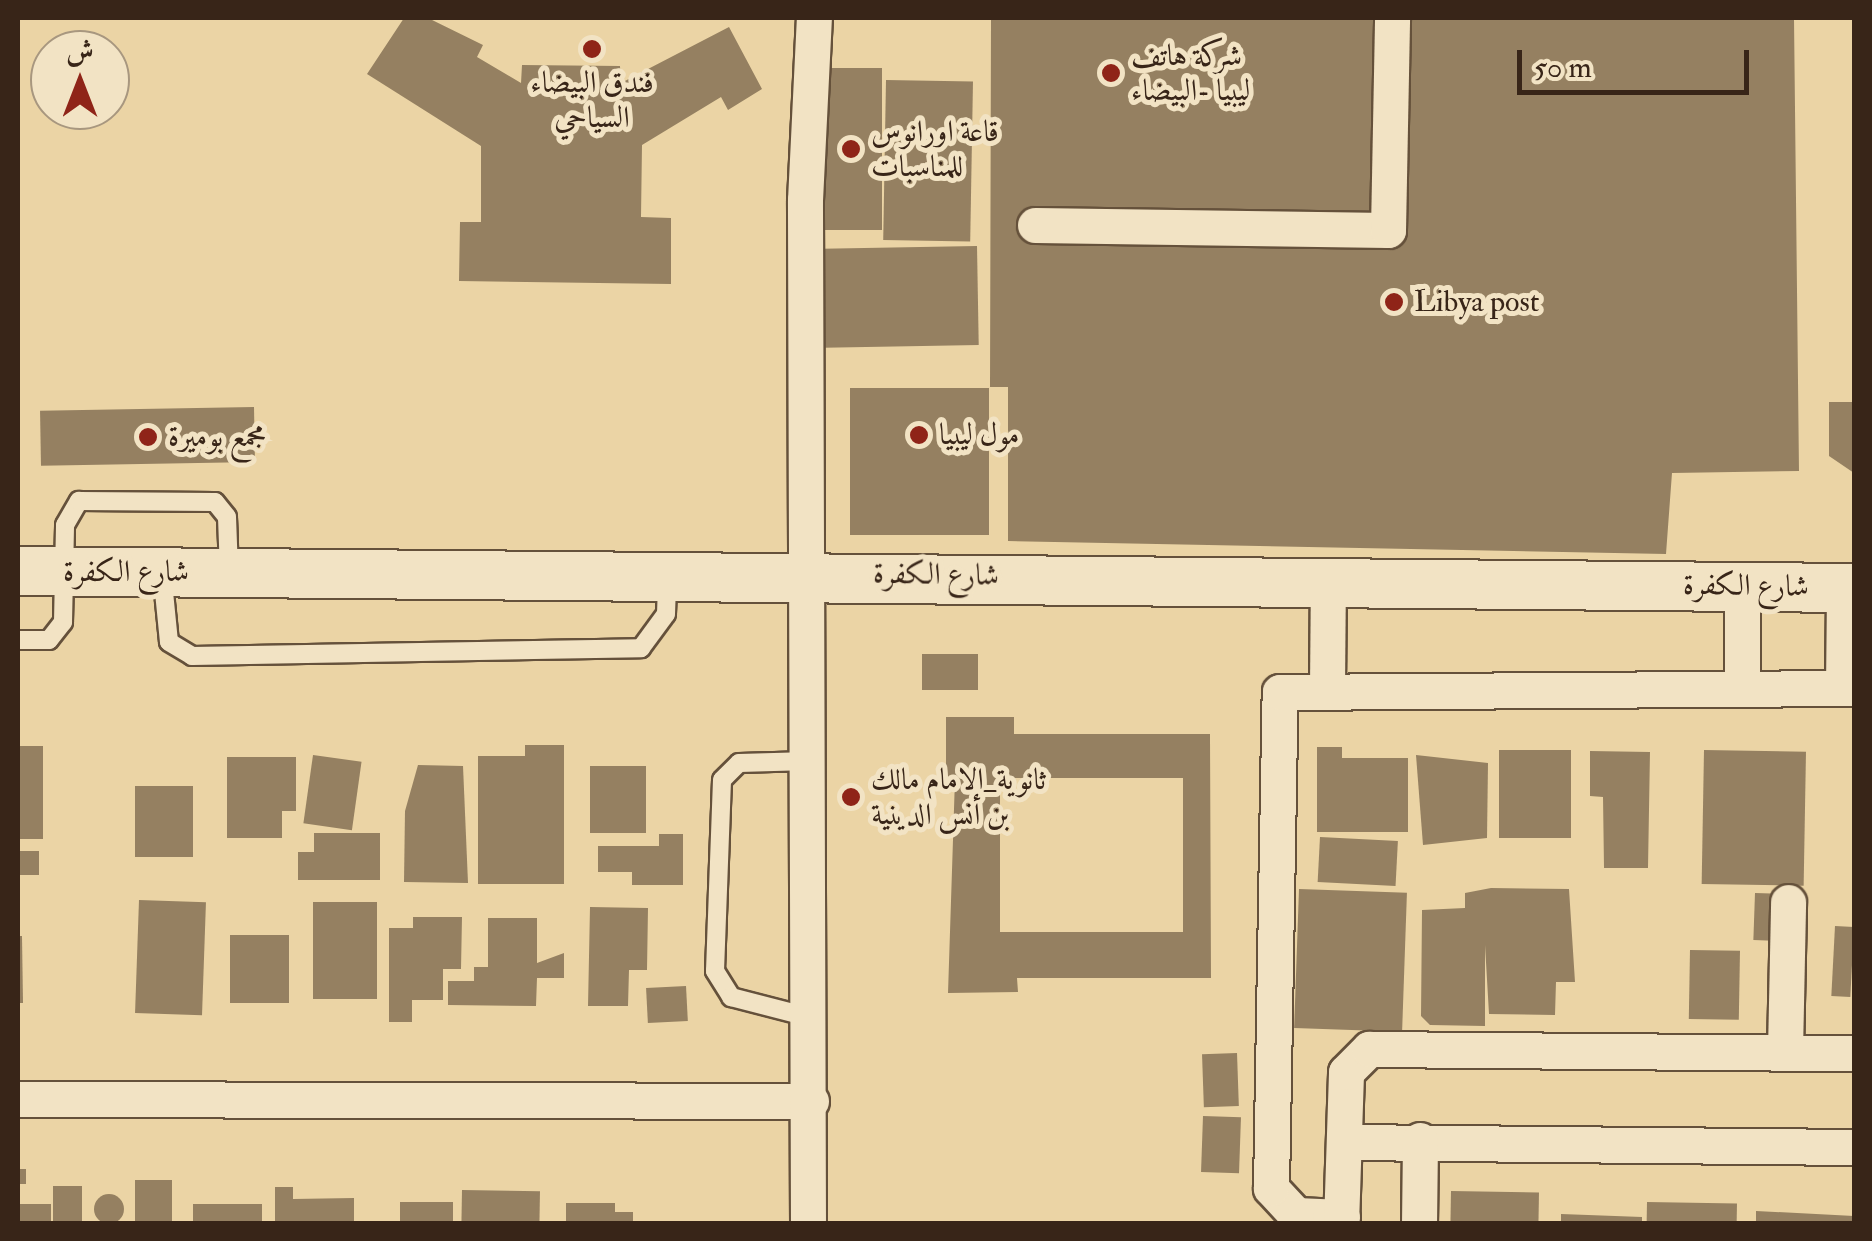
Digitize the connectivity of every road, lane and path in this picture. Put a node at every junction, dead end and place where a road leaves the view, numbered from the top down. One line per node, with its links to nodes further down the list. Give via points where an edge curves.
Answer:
1 (814, 18): 9 (street, via 805,200)
2 (1392, 18): 3 (street, via 1388,230)
3 (1035, 225)
4 (18, 572): 5 (street, شارع الكفرة)
5 (64, 572): 6 (street, شارع الكفرة); 7 (lane, via 66,518 79,501 198,498 227,518); 13 (lane, via 58,634)
6 (162, 572): 7 (street, شارع الكفرة); 8 (lane, via 169,642 192,656 641,648 666,614)
7 (228, 572): 8 (street, شارع الكفرة)
8 (668, 572): 9 (street, شارع الكفرة)
9 (810, 573): 10 (street, شارع الكفرة); 17 (street)
10 (1328, 581): 11 (street, شارع الكفرة); 14 (street)
11 (1742, 586): 12 (street, شارع الكفرة); 15 (street)
12 (1849, 588): 16 (street)
13 (18, 640)
14 (1327, 687): 15 (street); 27 (street, via 1292,686 1274,706 1271,1188 1278,1207)
15 (1742, 688): 16 (street)
16 (1849, 688)
17 (809, 761): 19 (street); 19 (lane, via 739,763 722,780 715,971 731,997)
18 (1788, 902): 20 (street)
19 (813, 1018): 23 (street)
20 (1784, 1052): 21 (street); 25 (street, via 1368,1049 1346,1072)
21 (1854, 1053)
22 (18, 1099): 23 (street)
23 (811, 1101): 28 (street)
24 (1420, 1140): 25 (street); 26 (street); 29 (street)
25 (1344, 1142): 27 (street)
26 (1854, 1147)
27 (1342, 1220)
28 (808, 1224)
29 (1419, 1224)

